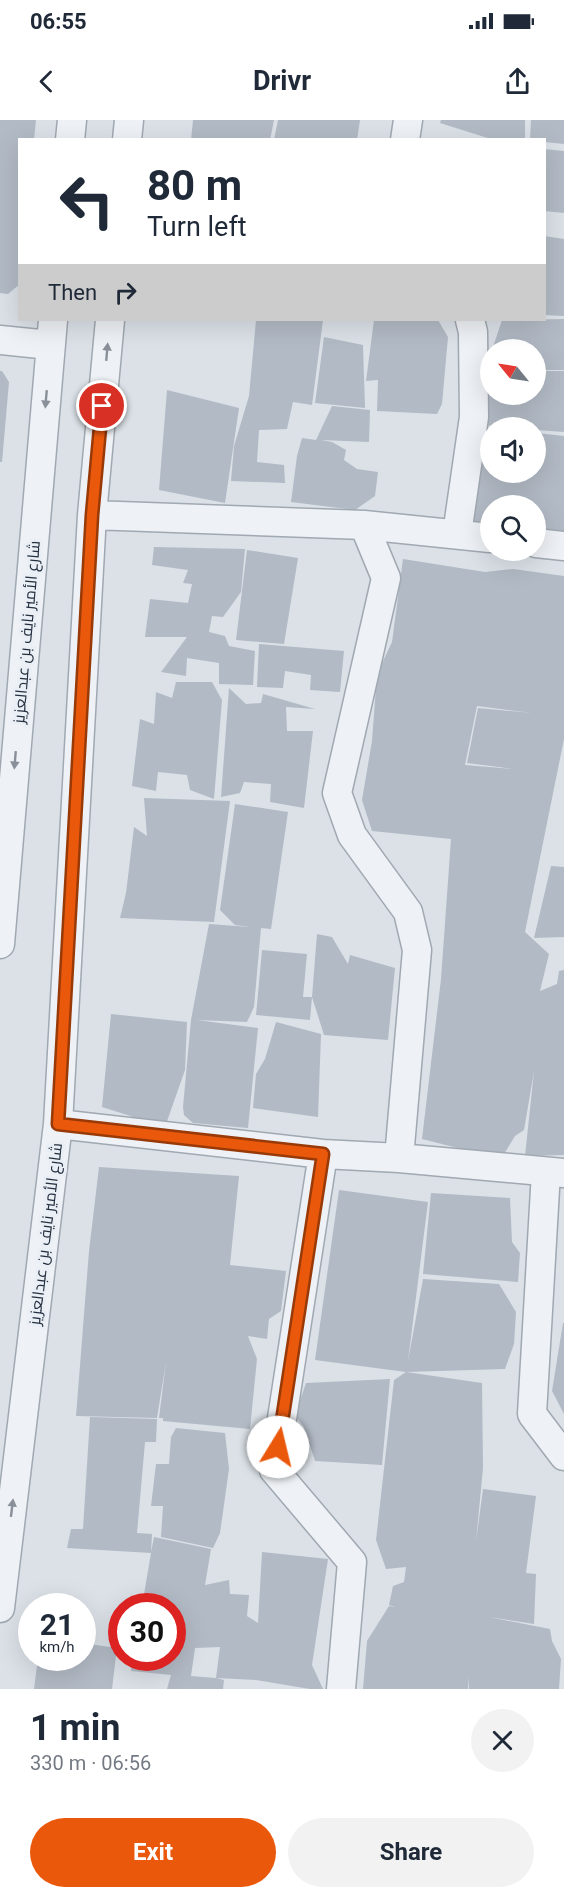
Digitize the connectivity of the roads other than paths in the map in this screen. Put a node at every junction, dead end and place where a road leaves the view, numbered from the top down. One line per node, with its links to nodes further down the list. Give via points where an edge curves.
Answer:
1 (72, 120): 4 (street)
2 (129, 120): 5 (street)
3 (408, 120): 6 (street)
4 (70, 138)
5 (127, 138)
6 (405, 138)
7 (110, 321): 11 (street, شارع الأمير نايف بن عبدالعزيز, one-way to 7)
8 (470, 321): 13 (street, via 474,417)
9 (52, 332): 10 (street); 17 (street, شارع الأمير نايف بن عبدالعزيز, one-way to 17)
10 (0, 340)
11 (92, 515): 12 (street); 18 (street, شارع الأمير نايف بن عبدالعزيز)
12 (364, 525): 13 (street); 20 (street, via 386,578 337,793 352,835 408,912 417,950)
13 (457, 534): 14 (street)
14 (480, 537)
15 (546, 544): 16 (street)
16 (564, 546)
17 (0, 944)
18 (58, 1124): 19 (street); 23 (street, شارع الأمير نايف بن عبدالعزيز, one-way to 18)
19 (323, 1154): 20 (street); 24 (street, via 274,1470 352,1562)
20 (399, 1158): 21 (street)
21 (555, 1172): 22 (street, via 531,1414)
22 (564, 1456)
23 (0, 1608)
24 (341, 1689)

